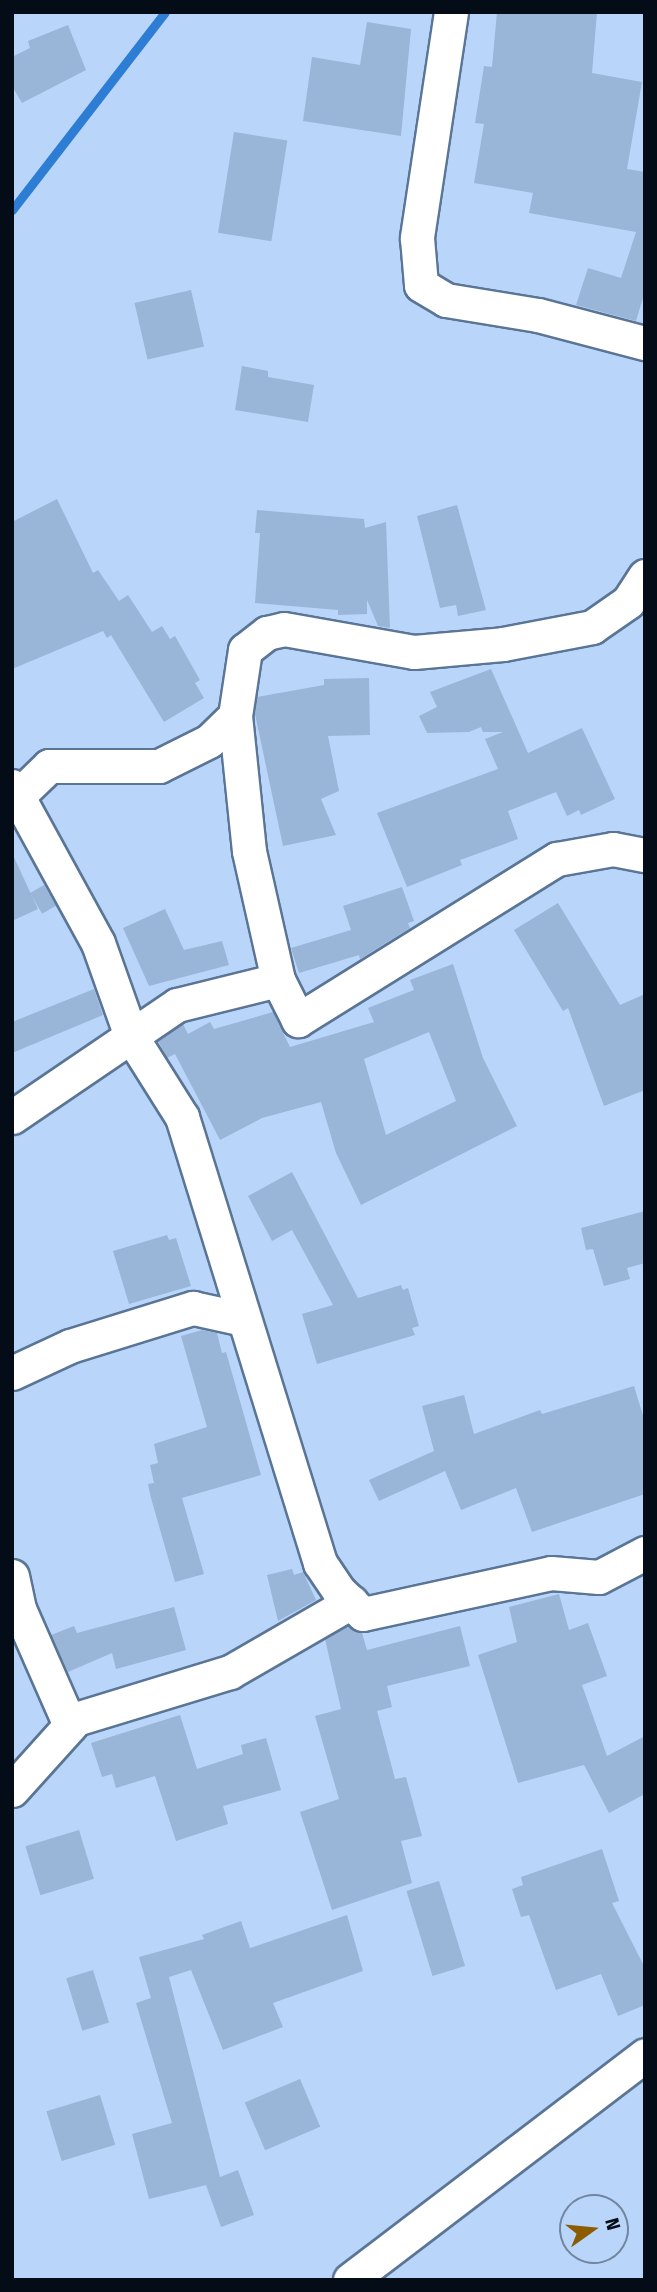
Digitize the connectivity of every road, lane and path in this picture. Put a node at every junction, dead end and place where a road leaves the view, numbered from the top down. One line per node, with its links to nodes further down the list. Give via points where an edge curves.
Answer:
1 (451, 12): 2 (street, via 417,238 421,285 446,300 538,315)
2 (645, 342)
3 (645, 576): 4 (street, via 628,602 592,627 503,643 414,652 300,629 267,633 245,650)
4 (235, 716): 5 (street, via 209,741 159,766 49,766); 8 (street, via 249,851)
5 (15, 791): 9 (street, via 98,943)
6 (645, 837): 7 (street)
7 (629, 852): 8 (street, via 556,859 298,1020)
8 (278, 980): 9 (street, via 177,1005)
9 (131, 1036): 10 (street); 11 (street, via 182,1117)
10 (12, 1117)
11 (243, 1319): 12 (street, via 193,1308 70,1346); 15 (street, via 320,1563)
12 (12, 1373)
13 (645, 1553): 15 (street, via 599,1577 551,1573 363,1614)
14 (12, 1576): 16 (street, via 19,1609)
15 (351, 1602): 16 (street, via 230,1672 76,1719)
16 (70, 1725): 17 (street)
17 (12, 1790)
18 (645, 2055): 19 (street)
19 (350, 2280)

